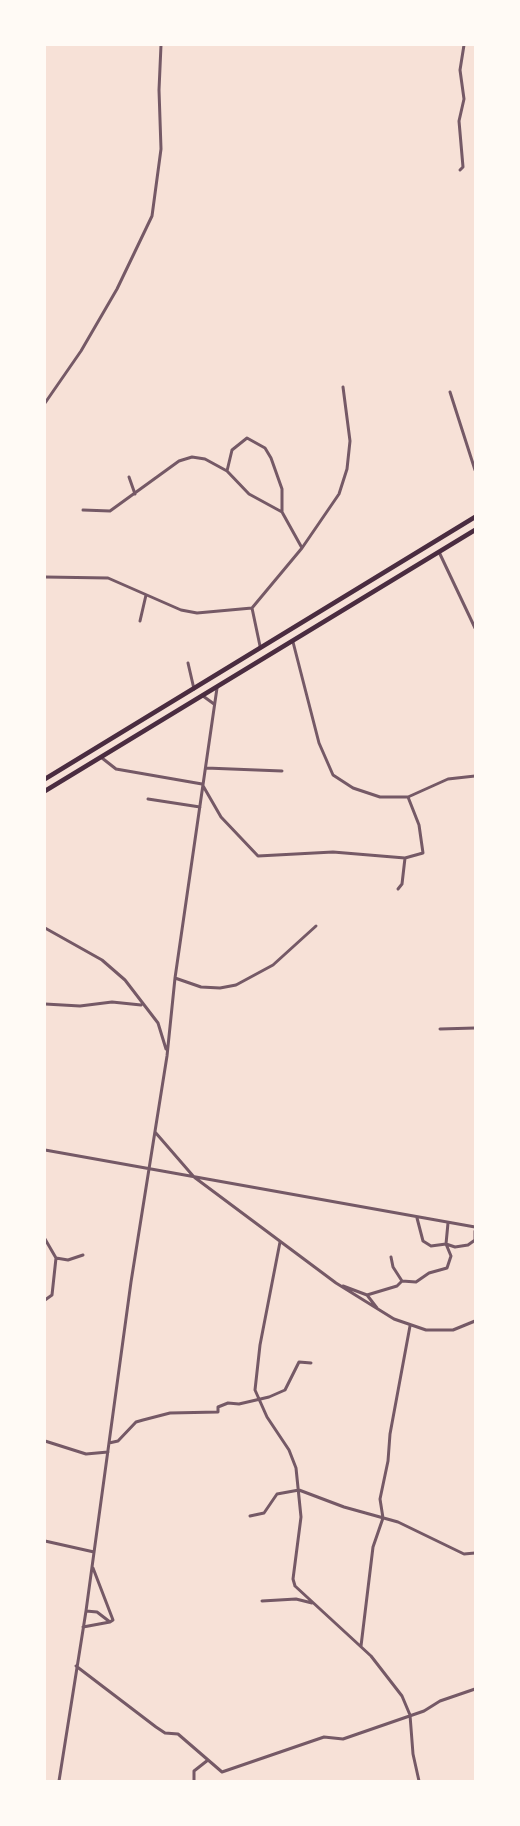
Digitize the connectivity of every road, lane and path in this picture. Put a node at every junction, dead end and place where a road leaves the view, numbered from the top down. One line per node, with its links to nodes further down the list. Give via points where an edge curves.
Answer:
1 (161, 45): 6 (street, via 161,149 152,216 117,289)
2 (464, 45): 3 (street, via 460,70 464,99 459,121 464,167)
3 (460, 170)
4 (343, 387): 15 (street, via 350,441 347,469 339,494)
5 (450, 392): 7 (street)
6 (45, 403)
7 (475, 470)
8 (227, 471): 10 (street, via 192,457 164,469); 12 (street, via 249,494); 12 (street, via 228,460 238,443 247,438 259,443 279,477)
9 (129, 477): 10 (street)
10 (135, 494): 11 (street, via 110,511)
11 (84, 510)
12 (282, 512): 15 (street)
13 (475, 517): 23 (main road)
14 (475, 530): 16 (main road)
15 (302, 548): 19 (street)
16 (440, 552): 21 (street); 22 (main road)
17 (45, 577): 18 (street, via 108,578)
18 (146, 595): 19 (street, via 197,613); 20 (street)
19 (252, 608): 23 (street)
20 (140, 621)
21 (475, 628)
22 (293, 642): 25 (main road); 36 (street, via 319,743 333,775 353,788 380,797)
23 (260, 646): 26 (main road)
24 (188, 663): 26 (street)
25 (218, 686): 27 (main road); 28 (street)
26 (194, 688): 33 (main road)
27 (203, 696): 28 (street); 29 (main road)
28 (214, 704): 30 (street)
29 (102, 758): 34 (street, via 116,769); 35 (main road)
30 (206, 768): 31 (street); 34 (street)
31 (282, 771)
32 (475, 776): 36 (street, via 448,778)
33 (45, 779)
34 (202, 784): 38 (street); 39 (street, via 221,817 258,856 333,852)
35 (45, 791)
36 (408, 797): 39 (street, via 423,846 421,855)
37 (148, 799): 38 (street)
38 (200, 807): 43 (street)
39 (405, 858): 40 (street)
40 (399, 889)
41 (316, 926): 43 (street, via 273,965 236,985 201,987)
42 (45, 928): 45 (street, via 102,960 125,980)
43 (175, 978): 48 (street)
44 (45, 1004): 45 (street)
45 (142, 1005): 48 (street, via 158,1023)
46 (475, 1028): 47 (street)
47 (440, 1029)
48 (167, 1056): 49 (street)
49 (155, 1132): 51 (street); 52 (street)
50 (45, 1150): 51 (street)
51 (149, 1171): 52 (street); 73 (street)
52 (194, 1177): 53 (street); 58 (street)
53 (417, 1218): 54 (street); 59 (street, via 423,1241 431,1246)
54 (448, 1223): 55 (street); 59 (street)
55 (475, 1227)
56 (475, 1231): 59 (street, via 475,1240 468,1245)
57 (45, 1239): 62 (street)
58 (280, 1242): 64 (street); 71 (street, via 255,1377)
59 (446, 1244): 63 (street, via 451,1256 447,1268 416,1282)
60 (83, 1255): 62 (street, via 68,1260)
61 (391, 1257): 63 (street)
62 (56, 1258): 66 (street, via 52,1295)
63 (402, 1281): 65 (street)
64 (336, 1283): 65 (street); 67 (street)
65 (367, 1295): 67 (street)
66 (45, 1300)
67 (380, 1311): 69 (street)
68 (475, 1321): 69 (street, via 453,1330)
69 (410, 1326): 77 (street, via 380,1499)
70 (310, 1363): 71 (street, via 296,1365 285,1390)
71 (260, 1399): 73 (street, via 228,1403 218,1407 218,1412 170,1413 136,1422 118,1441); 75 (street, via 289,1450)
72 (45, 1440): 74 (street, via 86,1454)
73 (109, 1443): 74 (street)
74 (108, 1452): 79 (street)
75 (299, 1490): 76 (street, via 277,1494 264,1514); 77 (street); 83 (street, via 301,1532 293,1579)
76 (250, 1516)
77 (383, 1518): 80 (street, via 464,1554); 87 (street, via 373,1547)
78 (45, 1540): 79 (street)
79 (94, 1552): 81 (street)
80 (475, 1553)
81 (92, 1566): 84 (street); 85 (street, via 112,1612)
82 (262, 1601): 83 (street, via 296,1599)
83 (314, 1604): 87 (street)
84 (86, 1611): 85 (street, via 97,1612); 86 (street)
85 (110, 1622): 86 (street)
86 (83, 1627): 88 (street)
87 (361, 1646): 90 (street, via 394,1683)
88 (76, 1666): 91 (street, via 156,1727 178,1734); 92 (street)
89 (475, 1689): 90 (street)
90 (410, 1715): 91 (street, via 343,1739 324,1737 222,1772); 94 (street, via 412,1754)
91 (208, 1760): 93 (street, via 194,1771)
92 (59, 1781)
93 (194, 1781)
94 (419, 1781)

